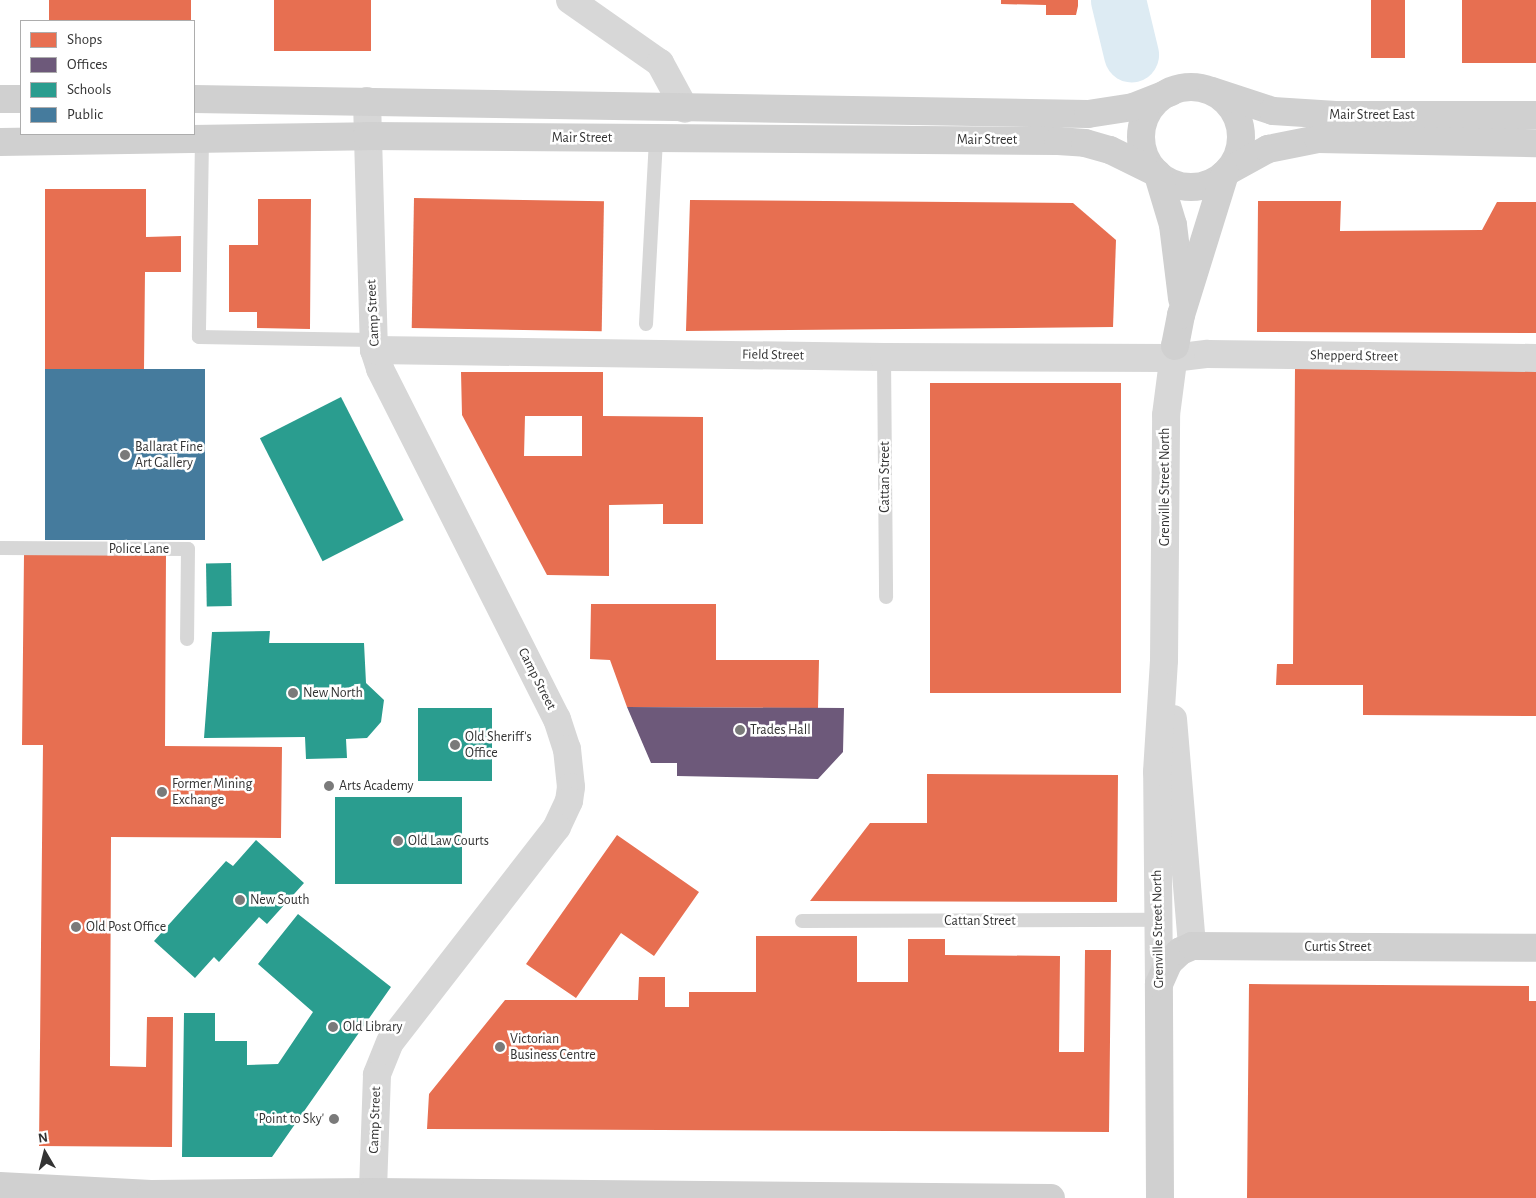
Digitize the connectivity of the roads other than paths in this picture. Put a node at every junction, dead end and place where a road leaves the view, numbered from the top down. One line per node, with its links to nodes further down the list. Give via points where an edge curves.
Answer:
1 (570, 0): 8 (street, via 660,63)
2 (1212, 91): 3 (main road, via 1198,87); 9 (main road, Mair Street East, via 1273,111 1336,115); 15 (main road, via 1235,112 1240,127 1242,142)
3 (1170, 92): 8 (main road, Mair Street, via 1133,107 1088,114); 16 (main road, via 1152,107 1142,129 1144,153)
4 (0, 99): 5 (main road)
5 (20, 99)
6 (195, 99): 7 (main road, Mair Street)
7 (366, 101): 8 (main road, Mair Street); 10 (street, Camp Street)
8 (685, 109)
9 (1536, 115)
10 (367, 136): 11 (main road, Mair Street); 12 (main road, Mair Street); 19 (street, Camp Street)
11 (656, 138): 16 (main road, Mair Street, via 1073,141 1110,150); 18 (lane)
12 (202, 139): 13 (main road, Mair Street); 19 (lane, via 199,337)
13 (0, 142)
14 (1536, 143): 15 (main road, Mair Street East, via 1318,140 1268,149)
15 (1227, 173): 16 (main road, via 1213,182 1184,187); 17 (main road, Grenville Street North)
16 (1158, 174): 17 (main road, Grenville Street North, via 1173,225)
17 (1181, 316): 20 (main road, Grenville Street North)
18 (646, 324)
19 (373, 345): 21 (street, Field Street); 34 (street, Camp Street, via 380,368 557,719 567,749 571,787 569,801 557,826 390,1042 377,1075)
20 (1174, 352): 21 (street, Field Street); 22 (street, Shepperd Street); 26 (street, Grenville Street North, via 1166,415)
21 (884, 357): 24 (lane, Cattan Street)
22 (1536, 358)
23 (0, 548): 25 (lane, Police Lane, via 188,549)
24 (886, 597)
25 (187, 639)
26 (1164, 660): 27 (street, Grenville Street North, via 1157,772); 29 (street, Grenville Street North, via 1179,774)
27 (1158, 920): 28 (lane, Cattan Street); 31 (street, Grenville Street North)
28 (802, 921)
29 (1192, 946): 30 (main road, Curtis Street); 31 (main road, via 1169,962)
30 (1536, 948)
31 (1159, 984): 38 (main road, Grenville Street North)
32 (0, 1176): 33 (main road)
33 (0, 1186): 34 (main road, via 150,1194); 35 (main road)
34 (372, 1192): 36 (main road)
35 (0, 1198)
36 (990, 1198): 37 (main road)
37 (1051, 1198)
38 (1160, 1198)

